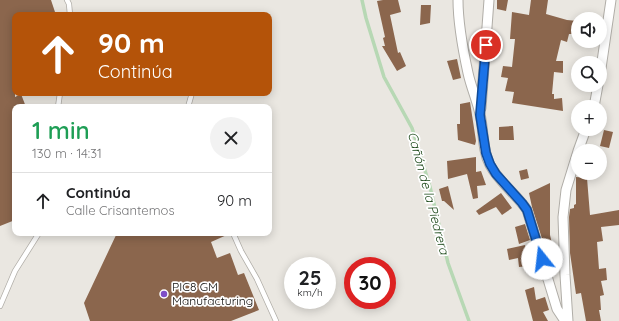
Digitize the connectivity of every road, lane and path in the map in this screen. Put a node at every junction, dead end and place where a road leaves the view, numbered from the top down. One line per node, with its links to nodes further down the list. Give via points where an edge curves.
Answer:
1 (67, 0): 5 (lane)
2 (458, 0): 7 (street, via 468,74)
3 (490, 0): 7 (street)
4 (611, 0): 6 (street)
5 (70, 12)
6 (603, 56)
7 (480, 115): 13 (street, via 490,164 527,210 557,308)
8 (571, 174): 14 (street, via 563,217)
9 (37, 236): 11 (lane, via 15,271)
10 (234, 236): 12 (lane)
11 (0, 306)
12 (276, 321)
13 (565, 321)
14 (568, 321)

